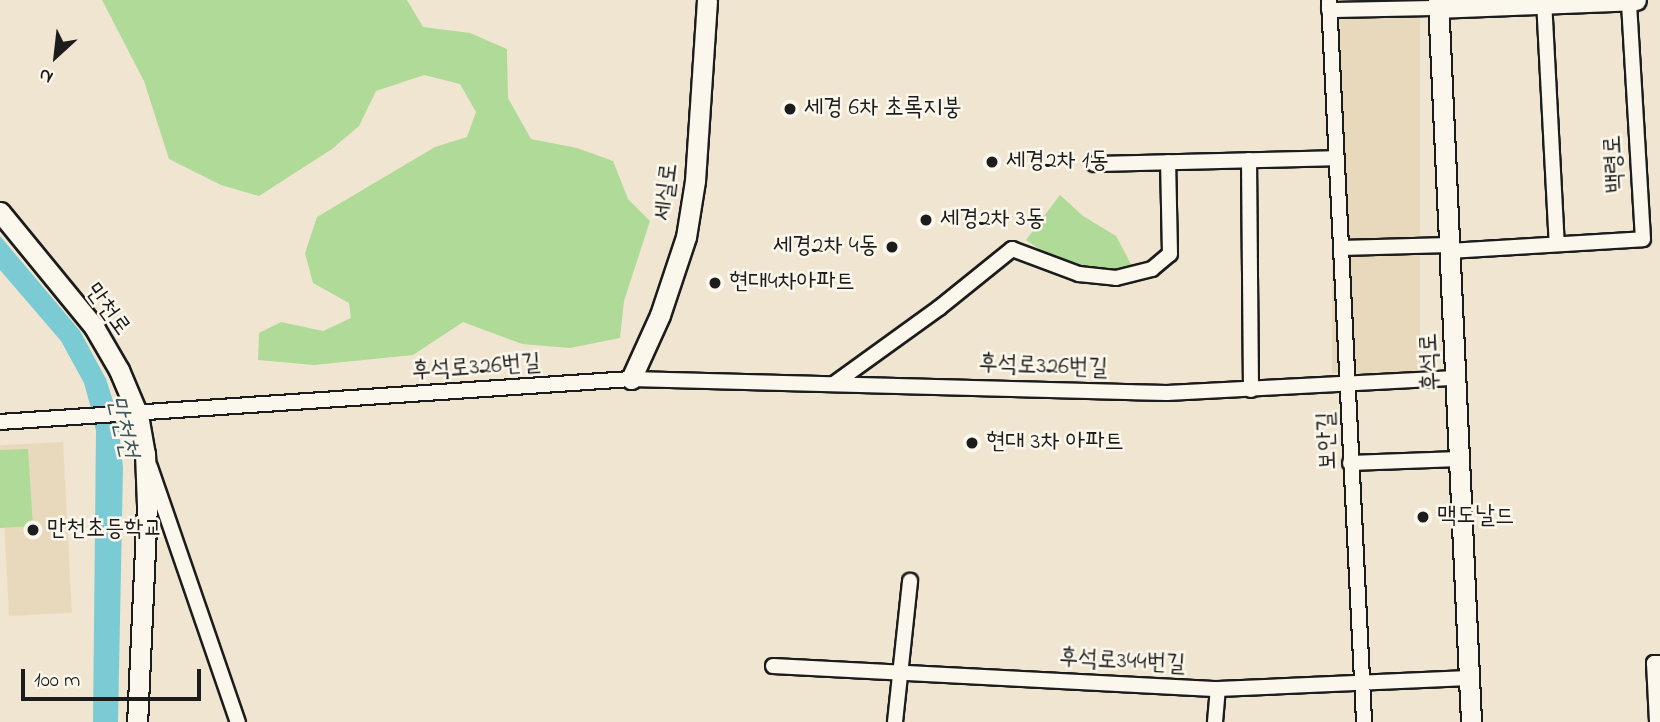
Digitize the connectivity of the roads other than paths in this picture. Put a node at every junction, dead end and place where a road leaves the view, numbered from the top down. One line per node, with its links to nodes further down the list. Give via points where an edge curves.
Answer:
1 (707, 0): 16 (street, 세실로, via 695,181 686,237 660,315)
2 (1629, 0): 3 (street); 4 (street); 12 (street, 백령로, via 1643,239)
3 (1636, 0)
4 (1544, 2): 5 (street); 12 (street)
5 (1438, 4): 6 (street); 14 (street, 후석로)
6 (1329, 5): 7 (street, 보안길)
7 (1337, 158): 8 (street); 13 (street, 보안길)
8 (1250, 160): 9 (street); 19 (street)
9 (1168, 162): 10 (street); 17 (street, via 1170,254 1152,269 1116,278 1079,274 1012,250)
10 (1094, 164)
11 (0, 212): 20 (street, 만천로, via 94,327 119,370)
12 (1557, 244): 14 (street, 백령로)
13 (1341, 248): 14 (street, 백령로); 18 (street, 보안길)
14 (1449, 248): 15 (street, 후석로)
15 (1456, 378): 18 (street, 후석로326번길); 23 (street, 후석로)
16 (631, 379): 17 (street, 후석로326번길); 20 (street, 후석로326번길)
17 (835, 383): 19 (street, 후석로326번길, via 1167,393)
18 (1349, 384): 19 (street, 후석로326번길); 24 (street, 보안길)
19 (1251, 390)
20 (129, 415): 21 (street, 후석로326번길); 22 (street, 만천로)
21 (0, 422)
22 (145, 453): 32 (street, 만천로, via 147,505); 33 (street, 만천로)
23 (1459, 459): 24 (street); 29 (street, 후석로)
24 (1350, 463): 30 (street, 보안길)
25 (910, 581): 28 (street)
26 (1660, 663): 38 (street, via 1654,663)
27 (773, 666): 28 (street, 후석로344번길)
28 (900, 673): 31 (street, 후석로344번길); 34 (street)
29 (1469, 678): 30 (street, 후석로344번길); 37 (street, 후석로)
30 (1362, 680): 31 (street, 후석로344번길); 36 (street, 보안길)
31 (1218, 689): 35 (street)
32 (137, 722)
33 (237, 722)
34 (895, 722)
35 (1215, 722)
36 (1364, 722)
37 (1471, 722)
38 (1657, 722)

